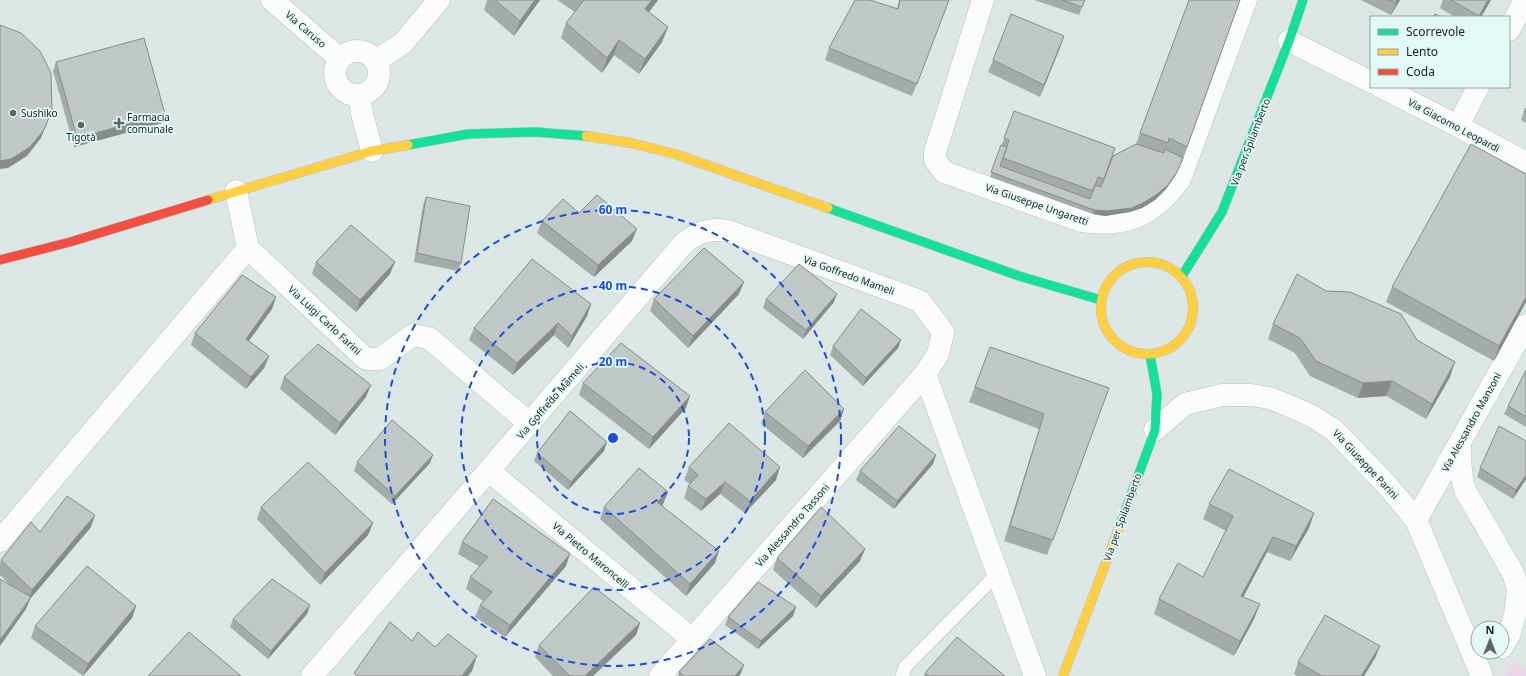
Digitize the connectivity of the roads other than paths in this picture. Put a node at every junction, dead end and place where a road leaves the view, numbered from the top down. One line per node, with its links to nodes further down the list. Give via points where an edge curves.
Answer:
1 (272, 0): 9 (street, Via Caruso)
2 (439, 0): 10 (street, via 403,43)
3 (983, 0): 4 (street, Via Giuseppe Ungaretti, via 935,152 935,160 944,172 1081,221 1098,224 1119,223 1155,207 1180,179)
4 (1246, 0)
5 (1303, 0): 8 (main road, Via per Spilamberto)
6 (1525, 0): 7 (street)
7 (1510, 28)
8 (1289, 41): 11 (street); 21 (main road, Via per Spilamberto, via 1222,212)
9 (340, 59): 10 (street, via 352,51 359,51 371,55); 14 (street, via 335,71 338,83 347,93)
10 (376, 60): 14 (street, via 380,75 378,82 373,89)
11 (1370, 82)
12 (1382, 88): 15 (street, Via Giacomo Leopardi)
13 (1477, 88): 15 (street)
14 (360, 95): 16 (street, via 362,114)
15 (1458, 126): 17 (street, Via Giacomo Leopardi)
16 (372, 151): 18 (main road); 22 (main road, via 468,134 536,132 631,143 675,154 1019,276)
17 (1526, 163)
18 (236, 191): 19 (street); 20 (main road, via 70,242)
19 (248, 248): 27 (street, Via Luigi Carlo Farini, via 366,359 380,359 413,335 429,338); 32 (street)
20 (0, 260)
21 (1182, 276): 22 (main road, via 1168,266 1151,261 1134,263 1119,271 1107,284); 25 (main road, via 1190,289 1194,303 1193,318 1188,332 1178,344)
22 (1101, 300): 25 (main road, via 1101,314 1112,339 1136,354)
23 (920, 301): 26 (street, Via Alessandro Tassoni, via 943,332 938,354); 27 (street, Via Goffredo Mameli, via 728,231 704,231 684,243)
24 (1526, 325): 29 (street, Via Alessandro Manzoni)
25 (1150, 355): 28 (main road, Via per Spilamberto, via 1157,394)
26 (925, 374): 33 (street); 36 (street, Via Alessandro Tassoni)
27 (530, 424): 30 (street, Via Goffredo Mameli)
28 (1155, 430): 31 (street, Via Giuseppe Parini, via 1185,404 1222,395 1269,398 1312,416 1334,430 1387,485); 42 (main road, Via per Spilamberto)
29 (1460, 443): 31 (street, Via Alessandro Manzoni); 34 (street, via 1460,467 1465,490)
30 (489, 471): 36 (street, Via Pietro Maroncelli); 38 (street, Via Goffredo Mameli)
31 (1416, 520): 43 (street, Via Giuseppe Parini)
32 (0, 541)
33 (998, 573): 40 (lane, via 905,667); 41 (street)
34 (1522, 588): 35 (street)
35 (1510, 632)
36 (692, 639): 39 (street, Via Alessandro Tassoni)
37 (1494, 660): 43 (street, Via Giuseppe Parini)
38 (312, 676)
39 (660, 676)
40 (902, 676)
41 (1035, 676)
42 (1063, 676)
43 (1483, 676)

